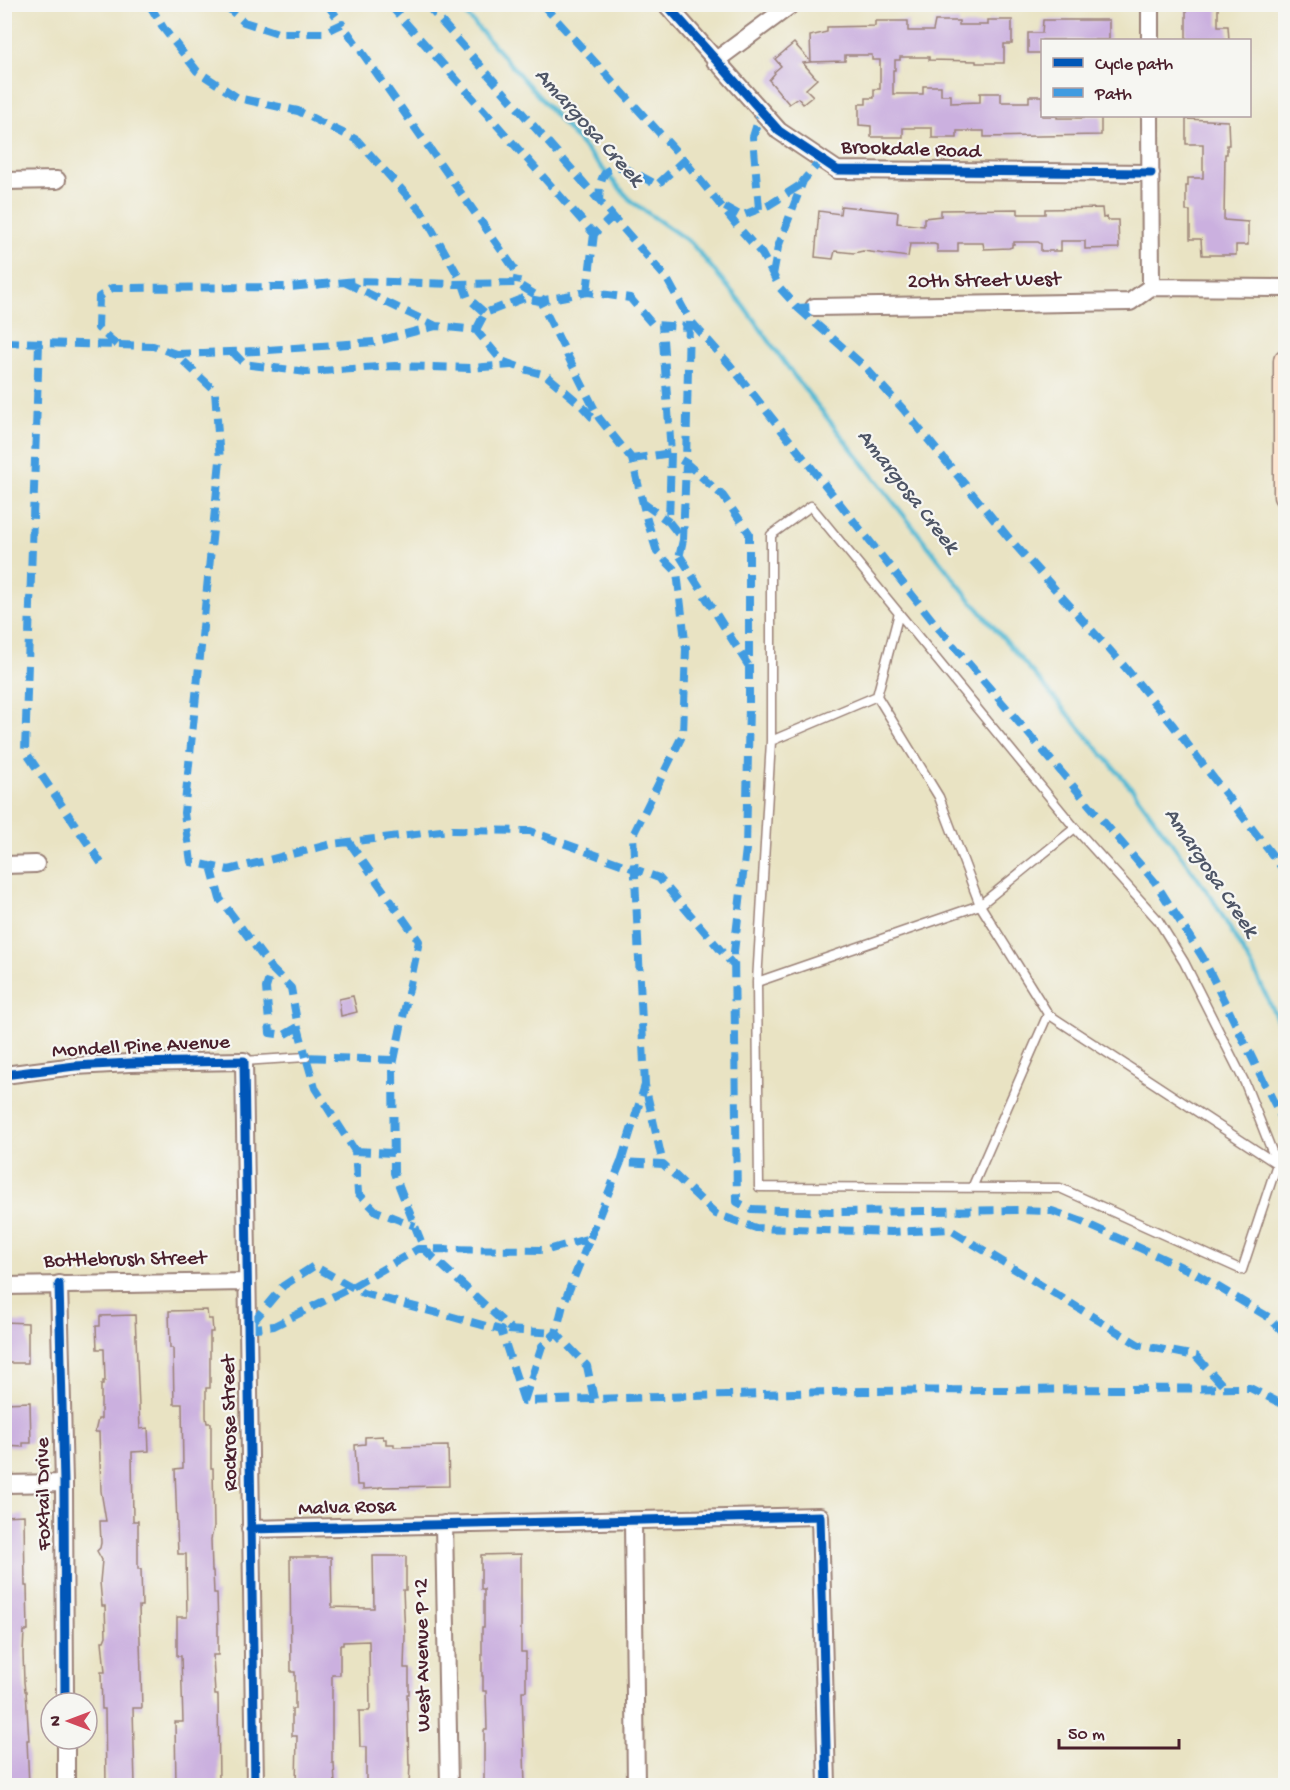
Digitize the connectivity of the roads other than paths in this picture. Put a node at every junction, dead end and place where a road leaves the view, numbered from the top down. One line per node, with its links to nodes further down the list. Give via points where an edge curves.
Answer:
1 (666, 4): 5 (street, Brookdale Road)
2 (792, 4): 5 (street)
3 (1150, 4): 4 (street)
4 (1150, 39)
5 (715, 61): 7 (street, Brookdale Road, via 779,131 837,170)
6 (1150, 117): 7 (street)
7 (1150, 173): 10 (street)
8 (57, 180): 9 (street)
9 (4, 181)
10 (1150, 287): 11 (street); 12 (street, 20th Street West, via 1130,302)
11 (1286, 288)
12 (814, 307)
13 (1286, 361): 14 (main road)
14 (1286, 496)
15 (899, 613): 16 (lane); 17 (lane, via 811,506 771,535); 18 (lane)
16 (877, 696): 17 (lane); 21 (lane, via 939,797)
17 (771, 741): 22 (lane)
18 (1075, 828): 21 (lane); 27 (lane, via 1158,920 1184,962 1245,1083)
19 (36, 864): 20 (street)
20 (4, 865)
21 (980, 905): 22 (lane); 23 (lane)
22 (757, 982): 28 (lane, via 759,1187)
23 (1048, 1014): 27 (lane); 28 (lane)
24 (306, 1057): 25 (lane)
25 (244, 1061): 26 (street, Mondell Pine Avenue, via 97,1065); 29 (street, Rockrose Street)
26 (4, 1075)
27 (1277, 1164): 28 (lane, via 1242,1270 1060,1188)
28 (972, 1188)
29 (246, 1282): 30 (street, Bottlebrush Street); 36 (street, Rockrose Street)
30 (59, 1284): 31 (street, Bottlebrush Street); 32 (street, Foxtail Drive)
31 (4, 1286)
32 (63, 1483): 33 (street); 37 (street, Foxtail Drive)
33 (4, 1484)
34 (633, 1521): 35 (street, Malva Rosa); 42 (street); 43 (street, Malva Rosa, via 820,1516)
35 (444, 1524): 36 (street, Malva Rosa); 41 (street, West Avenue P 12)
36 (250, 1529): 40 (street, Rockrose Street)
37 (66, 1691)
38 (66, 1751): 39 (street)
39 (66, 1785)
40 (255, 1785)
41 (449, 1785)
42 (636, 1785)
43 (827, 1785)

